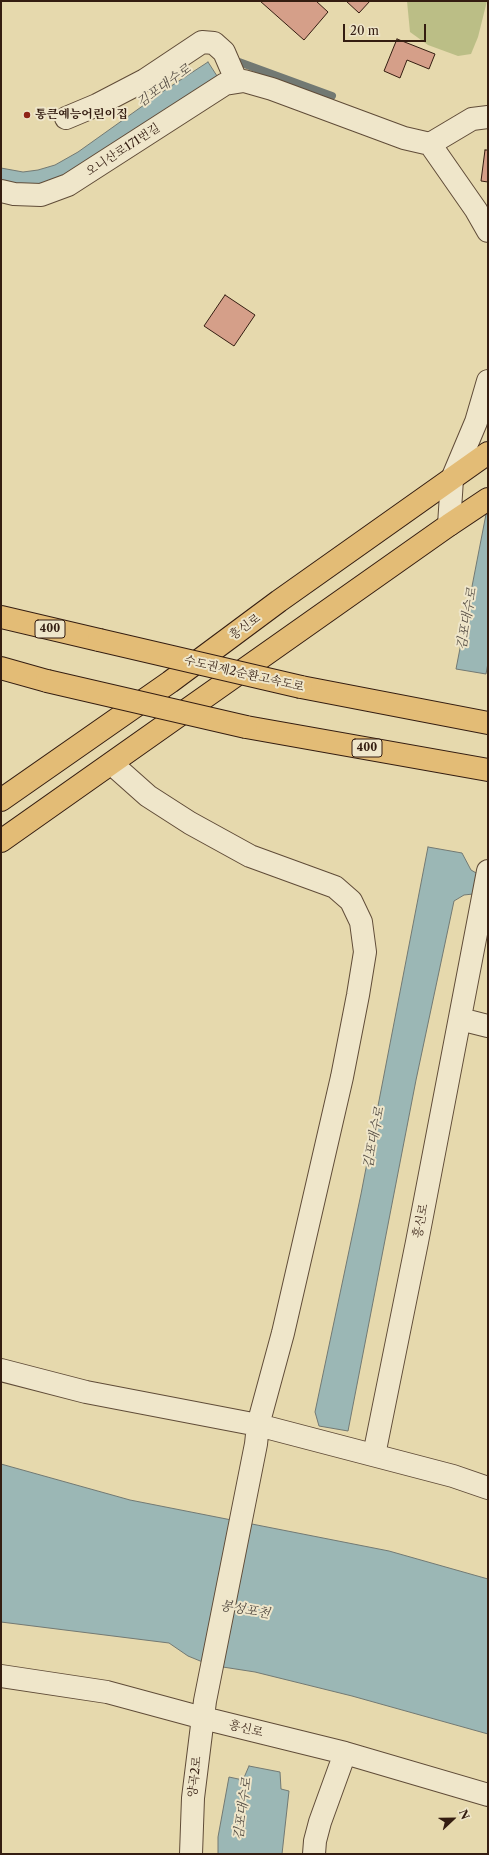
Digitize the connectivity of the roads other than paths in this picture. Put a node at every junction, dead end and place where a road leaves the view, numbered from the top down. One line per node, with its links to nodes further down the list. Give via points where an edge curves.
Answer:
1 (238, 82): 3 (lane, via 224,52 214,43 202,42 144,80); 4 (lane, 오니산로171번길, via 244,81 272,90 404,138); 5 (lane, 오니산로171번길, via 225,84 68,185 41,195)
2 (488, 117): 4 (lane, via 472,119)
3 (66, 118)
4 (430, 144): 6 (lane)
5 (1, 191)
6 (488, 231)
7 (488, 381): 9 (lane, via 476,422)
8 (484, 456): 9 (main road, 흥신로)
9 (452, 479): 11 (lane); 17 (main road, 흥신로)
10 (481, 504): 11 (main road)
11 (449, 525): 15 (main road)
12 (1, 617): 14 (main road, 수도권제2순환고속도로 / 400, bridge, via 302,687)
13 (1, 668): 16 (main road, 400, bridge, via 46,681 246,727)
14 (488, 722)
15 (112, 764): 18 (main road); 23 (lane, 양곡2로, via 148,796 190,823 250,856 335,887 351,901 361,922 365,952 342,1077)
16 (488, 770)
17 (1, 800)
18 (1, 842)
19 (488, 872): 20 (lane, 흥신로)
20 (460, 1019): 21 (lane); 24 (lane, 흥신로)
21 (488, 1026)
22 (1, 1370): 23 (lane)
23 (257, 1434): 24 (lane); 27 (lane, 양곡2로)
24 (374, 1455): 25 (lane)
25 (488, 1488)
26 (1, 1676): 27 (lane, 흥신로)
27 (204, 1709): 28 (lane, 흥신로); 30 (lane, 양곡2로, via 193,1798)
28 (345, 1753): 29 (lane, 흥신로); 31 (lane, via 320,1822)
29 (488, 1795)
30 (190, 1854)
31 (314, 1854)

